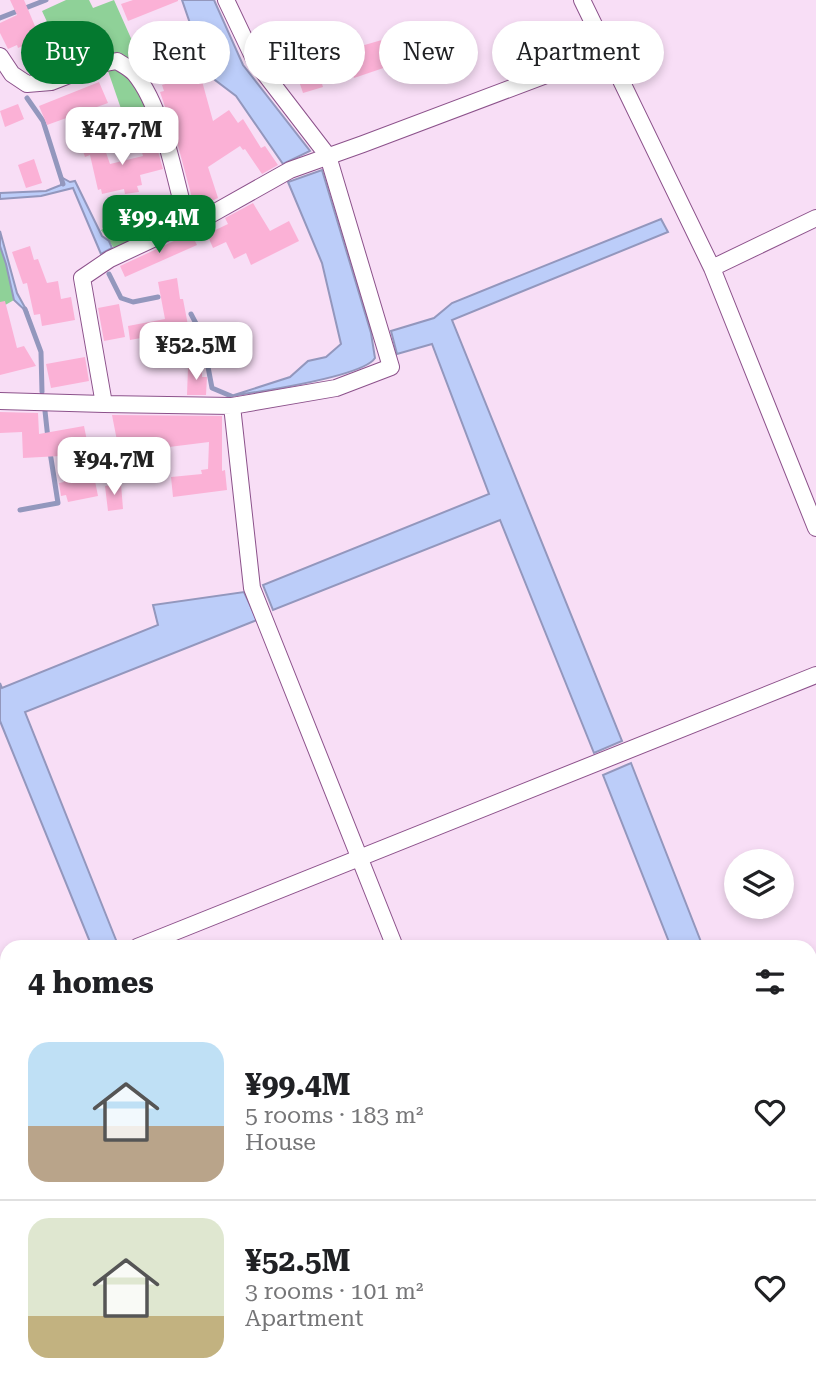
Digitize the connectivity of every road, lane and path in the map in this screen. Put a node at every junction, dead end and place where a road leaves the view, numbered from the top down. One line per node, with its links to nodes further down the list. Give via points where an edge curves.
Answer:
1 (226, 0): 7 (street, via 255,61)
2 (582, 0): 3 (street)
3 (592, 21)
4 (0, 56): 9 (street, via 12,74 27,84 51,82 117,61 133,71 157,116)
5 (521, 84): 7 (street)
6 (623, 84): 10 (street)
7 (328, 156): 9 (street, via 289,170 210,215); 13 (street, via 391,367 336,388)
8 (816, 218): 10 (street)
9 (187, 223): 12 (street, via 110,258 82,278)
10 (712, 268): 14 (street)
11 (0, 401): 12 (street)
12 (104, 404): 13 (street)
13 (232, 406): 16 (street, via 252,588)
14 (816, 528)
15 (816, 675): 16 (street)
16 (359, 857): 17 (street); 18 (street)
17 (154, 940)
18 (392, 940)

